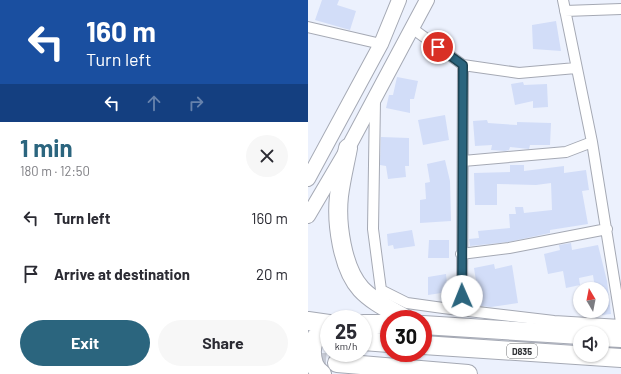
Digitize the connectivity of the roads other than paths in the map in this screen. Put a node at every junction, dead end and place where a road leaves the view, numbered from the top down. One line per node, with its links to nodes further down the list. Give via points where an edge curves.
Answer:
1 (399, 0): 8 (main road)
2 (427, 0): 7 (main road)
3 (563, 0): 5 (street)
4 (621, 9): 5 (street)
5 (565, 11): 10 (street)
6 (308, 27): 8 (street)
7 (413, 29): 9 (street); 11 (main road)
8 (381, 44): 15 (main road)
9 (463, 65): 10 (street, via 519,73); 14 (street)
10 (576, 68): 12 (street)
11 (375, 98): 13 (main road); 20 (street, via 373,229 381,290 406,303)
12 (592, 142): 14 (street, via 566,152); 17 (street)
13 (348, 148): 16 (main road); 19 (highway, via 339,196 340,235 348,267 361,288)
14 (463, 161): 18 (street)
15 (308, 179)
16 (308, 216)
17 (607, 229): 18 (street, via 509,248); 23 (street)
18 (461, 254): 20 (street)
19 (390, 310)
20 (462, 310): 23 (street, via 554,321)
21 (308, 321): 22 (highway)
22 (320, 323)
23 (621, 323)
24 (432, 326): 26 (highway)
25 (320, 331): 32 (highway, via 312,343 309,356)
26 (573, 335)
27 (609, 337): 28 (highway)
28 (621, 338)
29 (432, 346): 30 (highway, D835)
30 (621, 358)
31 (337, 363): 33 (highway)
32 (322, 374)
33 (468, 374)

